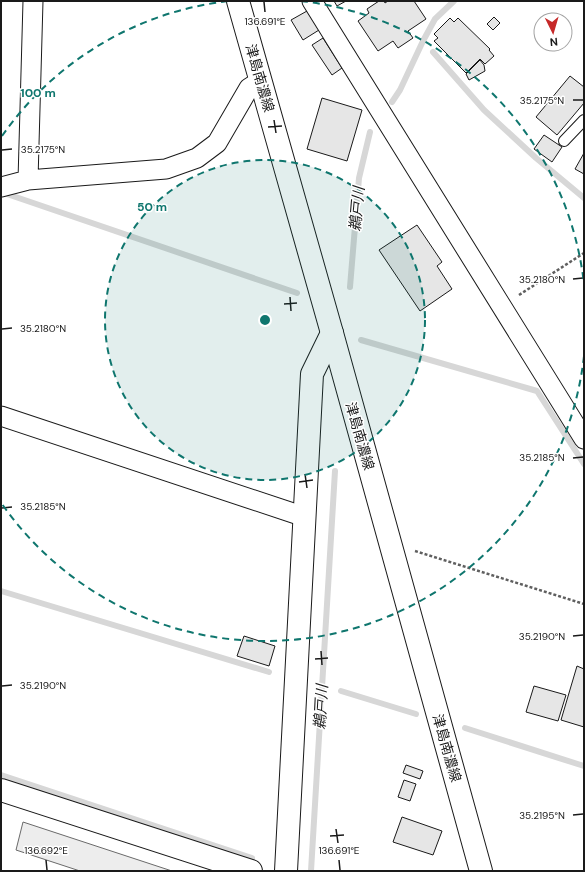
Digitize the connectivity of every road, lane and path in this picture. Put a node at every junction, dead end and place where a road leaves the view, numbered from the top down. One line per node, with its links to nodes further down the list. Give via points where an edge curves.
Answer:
1 (33, 1): 7 (street)
2 (238, 1): 4 (main road, 津島南濃線)
3 (312, 1): 10 (street)
4 (260, 81): 7 (street, via 249,88 218,143 197,158 166,169); 11 (main road, 津島南濃線)
5 (584, 120): 6 (lane)
6 (564, 141)
7 (28, 180): 8 (street)
8 (1, 187)
9 (584, 253): 10 (path)
10 (502, 307): 13 (street)
11 (332, 333): 14 (main road, via 312,374); 15 (main road, 津島南濃線)
12 (1, 416): 14 (street)
13 (584, 439)
14 (305, 517): 19 (main road)
15 (390, 544): 16 (path); 20 (main road, 津島南濃線)
16 (584, 604)
17 (1, 790): 18 (main road)
18 (251, 871)
19 (286, 871)
20 (481, 871)

